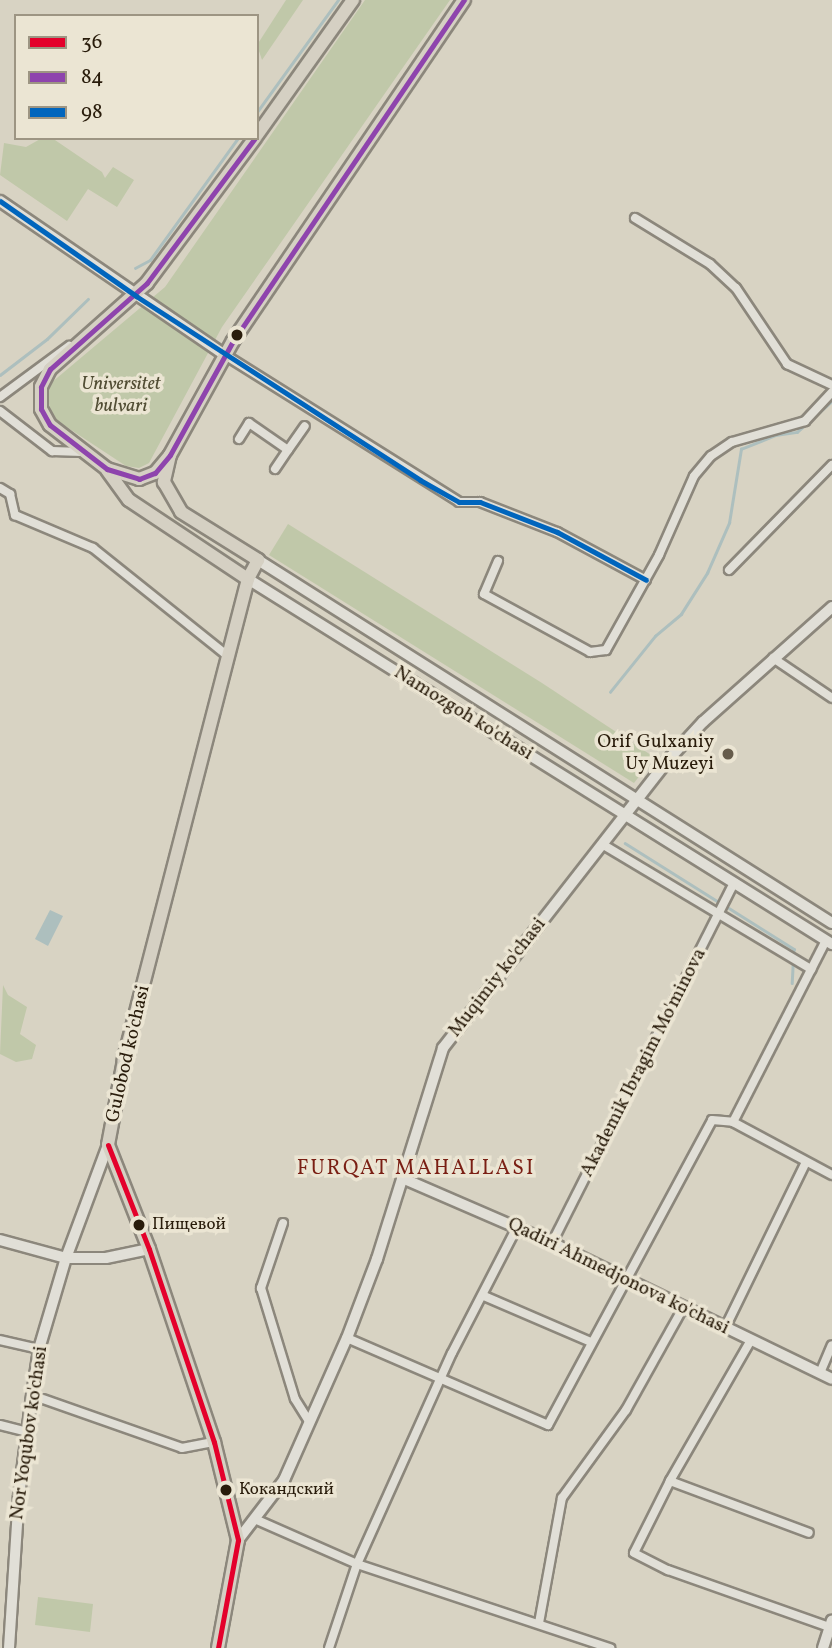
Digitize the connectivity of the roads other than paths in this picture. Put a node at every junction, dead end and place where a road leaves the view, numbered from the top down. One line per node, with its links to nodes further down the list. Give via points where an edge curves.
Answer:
1 (353, 0): 3 (main road)
2 (464, 0): 9 (main road)
3 (259, 132)
4 (253, 140): 7 (main road)
5 (0, 201): 7 (main road)
6 (635, 218): 10 (street, via 710,264 736,288 787,364)
7 (136, 296): 8 (main road); 9 (main road)
8 (85, 340): 12 (street, via 66,347); 17 (main road, via 50,369 39,397 50,425)
9 (225, 355): 18 (main road); 27 (street, via 459,502 496,508 557,531)
10 (832, 385)
11 (832, 392): 27 (street, via 805,421 732,442 711,456 677,510)
12 (0, 397)
13 (0, 411): 17 (street, via 52,451)
14 (305, 426): 16 (street)
15 (239, 439): 16 (street, via 249,423)
16 (288, 450): 20 (street)
17 (82, 452): 21 (main road)
18 (170, 456): 21 (main road, via 155,473 139,479); 23 (main road, Namozgoh ko'chasi, via 164,482 181,512)
19 (832, 465): 25 (street)
20 (275, 469)
21 (107, 470): 26 (main road, Namozgoh ko'chasi, via 129,500)
22 (0, 488): 29 (street, via 10,494 15,516 93,548)
23 (258, 560): 26 (main road, Gulobod ko'chasi); 31 (main road, Namozgoh ko'chasi)
24 (498, 561): 27 (street, via 484,594 598,654 606,650)
25 (729, 570)
26 (248, 579): 29 (main road, Gulobod ko'chasi); 33 (main road, Namozgoh ko'chasi)
27 (646, 580)
28 (832, 607): 30 (main road, Muqimiy ko'chasi)
29 (228, 656): 43 (main road, Gulobod ko'chasi, via 124,1060)
30 (773, 658): 32 (street); 34 (main road, Muqimiy ko'chasi, via 703,722)
31 (459, 690): 33 (main road); 34 (main road, Namozgoh ko'chasi)
32 (832, 698)
33 (447, 705): 35 (main road, Namozgoh ko'chasi)
34 (635, 798): 35 (main road, Muqimiy ko'chasi); 39 (main road, Namozgoh ko'chasi)
35 (624, 812): 36 (main road, Muqimiy ko'chasi); 37 (main road, Namozgoh ko'chasi)
36 (602, 844): 38 (street); 46 (main road, Muqimiy ko'chasi, via 443,1048)
37 (734, 882): 38 (street, Akademik Ibragim Mo'minova); 40 (main road, Namozgoh ko'chasi)
38 (722, 909): 41 (street); 50 (street, Akademik Ibragim Mo'minova)
39 (832, 923)
40 (829, 942): 41 (street)
41 (811, 969): 42 (street)
42 (733, 1122): 44 (street); 53 (street, via 712,1120)
43 (108, 1145): 51 (main road, Gulobod ko'chasi); 52 (main road, Nor Yoqubov ko'chasi)
44 (806, 1162): 45 (street); 56 (street)
45 (832, 1175)
46 (402, 1178): 48 (street, Qadiri Ahmedjonova ko'chasi); 57 (main road, Muqimiy ko'chasi)
47 (282, 1223): 67 (street, via 261,1288 295,1399)
48 (517, 1227): 50 (street, Qadiri Ahmedjonova ko'chasi); 54 (street)
49 (0, 1240): 52 (main road)
50 (552, 1243): 53 (street, Qadiri Ahmedjonova ko'chasi)
51 (149, 1249): 52 (main road, via 106,1258); 70 (main road, Gulobod ko'chasi)
52 (66, 1258): 62 (street, Nor Yoqubov ko'chasi)
53 (628, 1280): 55 (street, Qadiri Ahmedjonova ko'chasi); 60 (street)
54 (484, 1296): 60 (street); 65 (street)
55 (683, 1308): 56 (street, Qadiri Ahmedjonova ko'chasi); 76 (street, via 626,1410 562,1498)
56 (725, 1328): 59 (street, Qadiri Ahmedjonova ko'chasi)
57 (347, 1338): 65 (street); 67 (main road, Muqimiy ko'chasi)
58 (0, 1340): 62 (street)
59 (751, 1340): 63 (street, Qadiri Ahmedjonova ko'chasi); 71 (street)
60 (591, 1342): 65 (street, via 548,1425)
61 (832, 1345): 63 (street)
62 (39, 1349): 69 (street, Nor Yoqubov ko'chasi)
63 (820, 1373): 64 (street, Qadiri Ahmedjonova ko'chasi)
64 (832, 1379)
65 (442, 1381): 75 (street)
66 (43, 1399): 70 (street, Nor Yoqubov ko'chasi, via 182,1448)
67 (308, 1420): 72 (main road, Muqimiy ko'chasi, via 284,1480)
68 (0, 1425): 69 (street)
69 (28, 1432): 78 (street, Nor Yoqubov ko'chasi)
70 (214, 1442): 74 (main road, Gulobod ko'chasi)
71 (670, 1481): 73 (street); 77 (street, via 634,1553 668,1570)
72 (257, 1520): 74 (main road, Muqimiy ko'chasi); 75 (street)
73 (809, 1533)
74 (238, 1540): 79 (main road, Gulobod ko'chasi)
75 (357, 1564): 76 (street); 80 (street)
76 (539, 1623): 81 (street)
77 (831, 1624): 82 (street)
78 (9, 1648)
79 (218, 1648)
80 (329, 1648)
81 (610, 1648)
82 (823, 1648)

